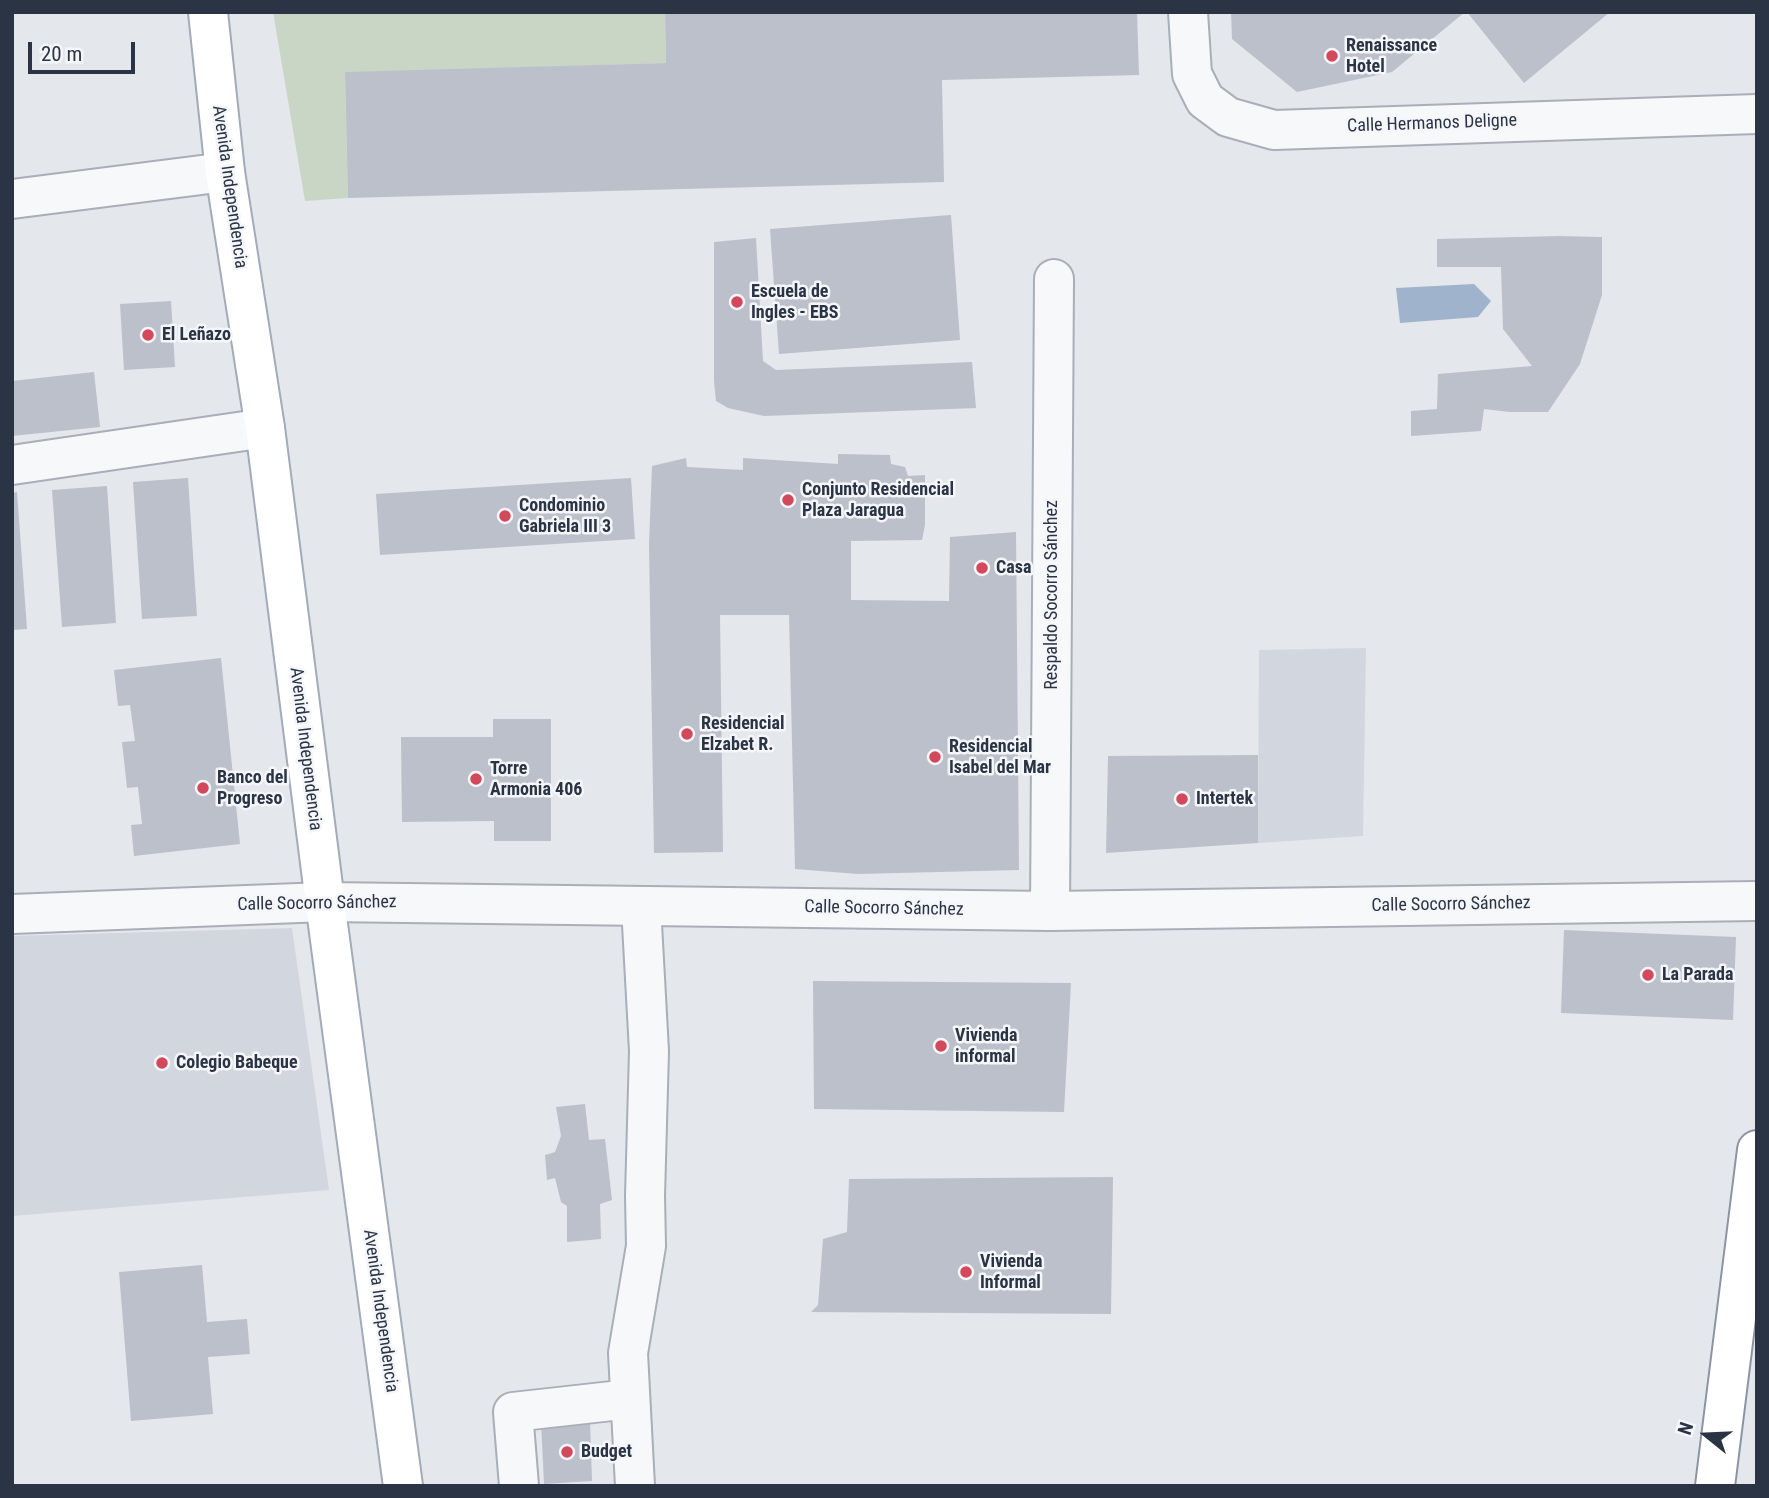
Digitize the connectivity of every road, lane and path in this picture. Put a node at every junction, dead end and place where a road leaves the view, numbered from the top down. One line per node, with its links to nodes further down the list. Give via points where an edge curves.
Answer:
1 (208, 12): 4 (main road, Avenida Independencia)
2 (1188, 12): 3 (street, Calle Hermanos Deligne, via 1192,74 1205,100 1228,117 1274,130)
3 (1757, 114)
4 (225, 172): 5 (street); 7 (main road, Avenida Independencia)
5 (12, 199)
6 (1054, 279): 12 (street, Respaldo Socorro Sánchez)
7 (265, 428): 8 (street); 10 (main road, Avenida Independencia)
8 (12, 465)
9 (1757, 901): 12 (street, Calle Socorro Sánchez)
10 (325, 902): 11 (street, Calle Socorro Sánchez); 13 (street, Calle Socorro Sánchez); 16 (main road, Avenida Independencia)
11 (641, 906): 12 (street, Calle Socorro Sánchez); 15 (street, via 649,1051 646,1246 628,1353)
12 (1050, 911)
13 (12, 914)
14 (1757, 1150): 19 (main road)
15 (630, 1399): 17 (street, via 513,1412); 18 (street)
16 (403, 1486)
17 (519, 1486)
18 (635, 1486)
19 (1715, 1486)

